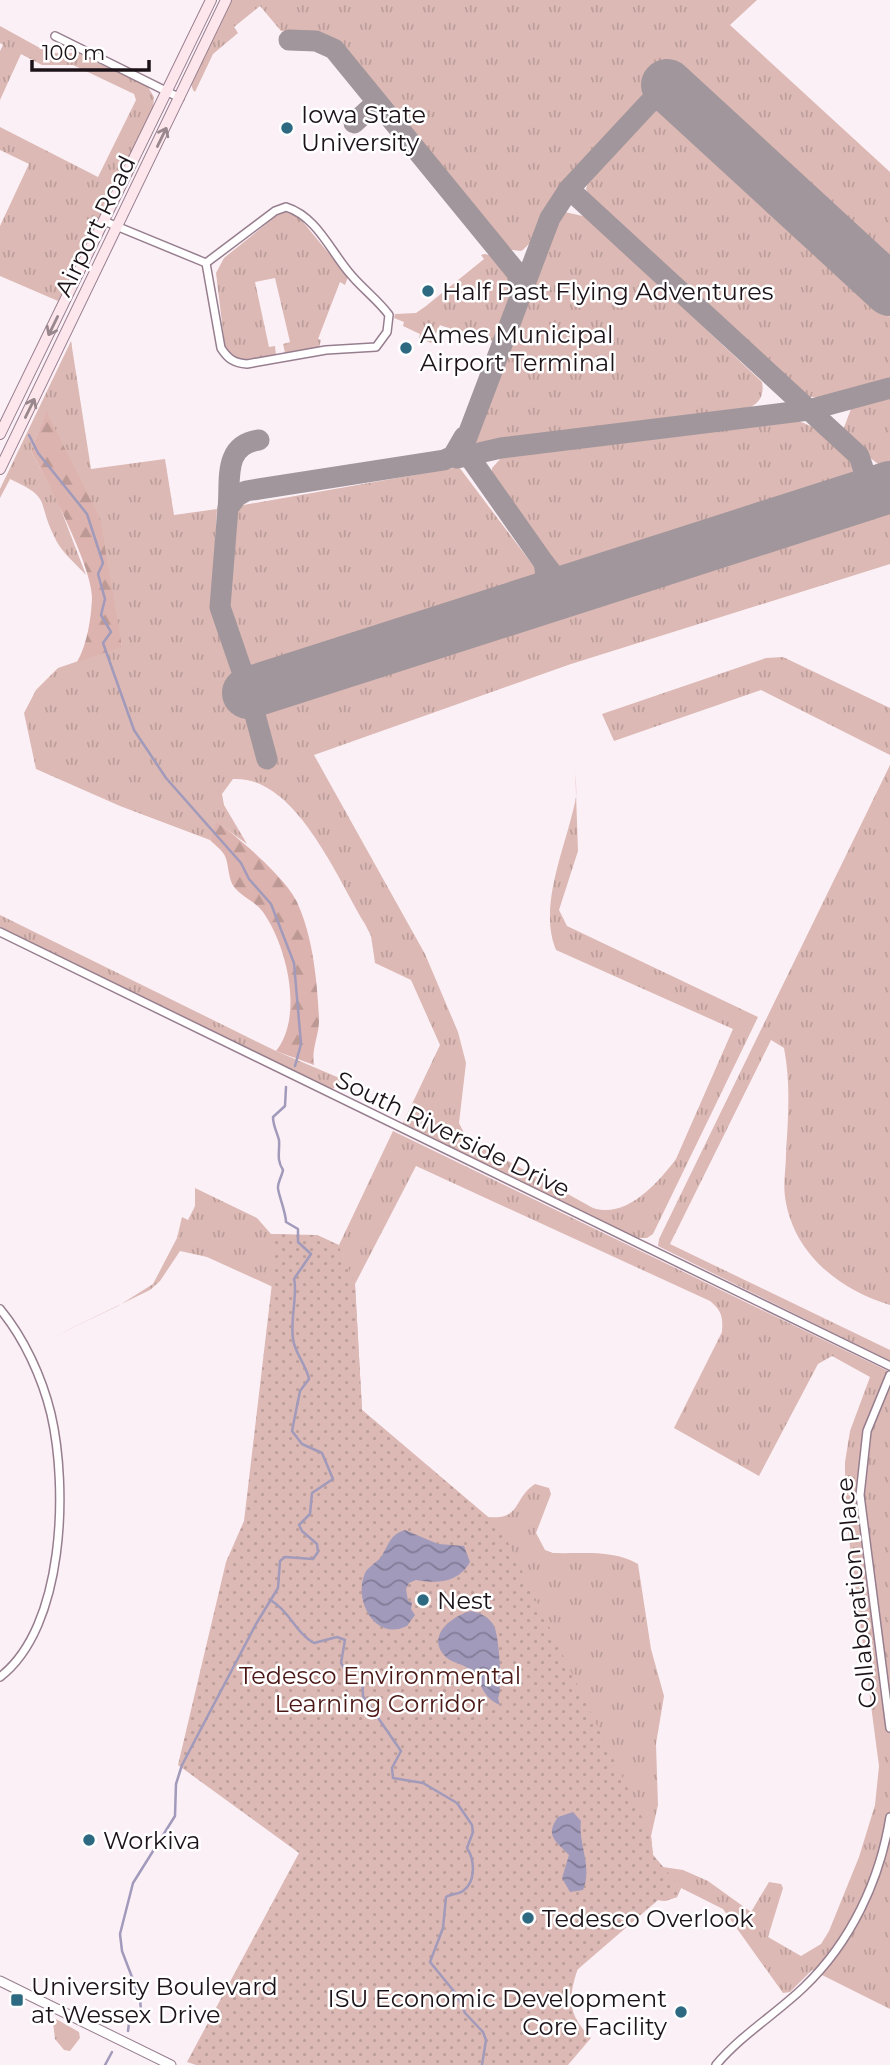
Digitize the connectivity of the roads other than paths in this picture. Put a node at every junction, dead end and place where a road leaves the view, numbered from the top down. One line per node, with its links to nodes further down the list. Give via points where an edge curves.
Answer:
1 (211, 0): 4 (main road, Airport Road)
2 (226, 0): 5 (main road, Airport Road)
3 (55, 36): 4 (street)
4 (167, 91): 5 (street); 6 (main road, Airport Road)
5 (180, 98): 7 (main road, Airport Road, one-way to 5)
6 (104, 221): 7 (street); 9 (main road, Airport Road, one-way to 9)
7 (118, 228): 8 (street); 10 (main road, Airport Road, one-way to 7)
8 (206, 263): 8 (street, via 275,211 286,207 300,211 352,276 380,302 389,315 387,331 376,347 236,363 221,348)
9 (0, 434)
10 (0, 469)
11 (0, 932): 13 (street, South Riverside Drive)
12 (0, 1309): 15 (street, via 24,1345 45,1395 59,1478 48,1601 27,1646)
13 (890, 1366)
14 (890, 1376): 16 (street, Collaboration Place, via 867,1432 860,1495)
15 (0, 1677)
16 (890, 1728)
17 (890, 1817): 20 (street, via 870,1888 835,1951 804,1987)
18 (0, 1982): 19 (street)
19 (170, 2065)
20 (716, 2065)

